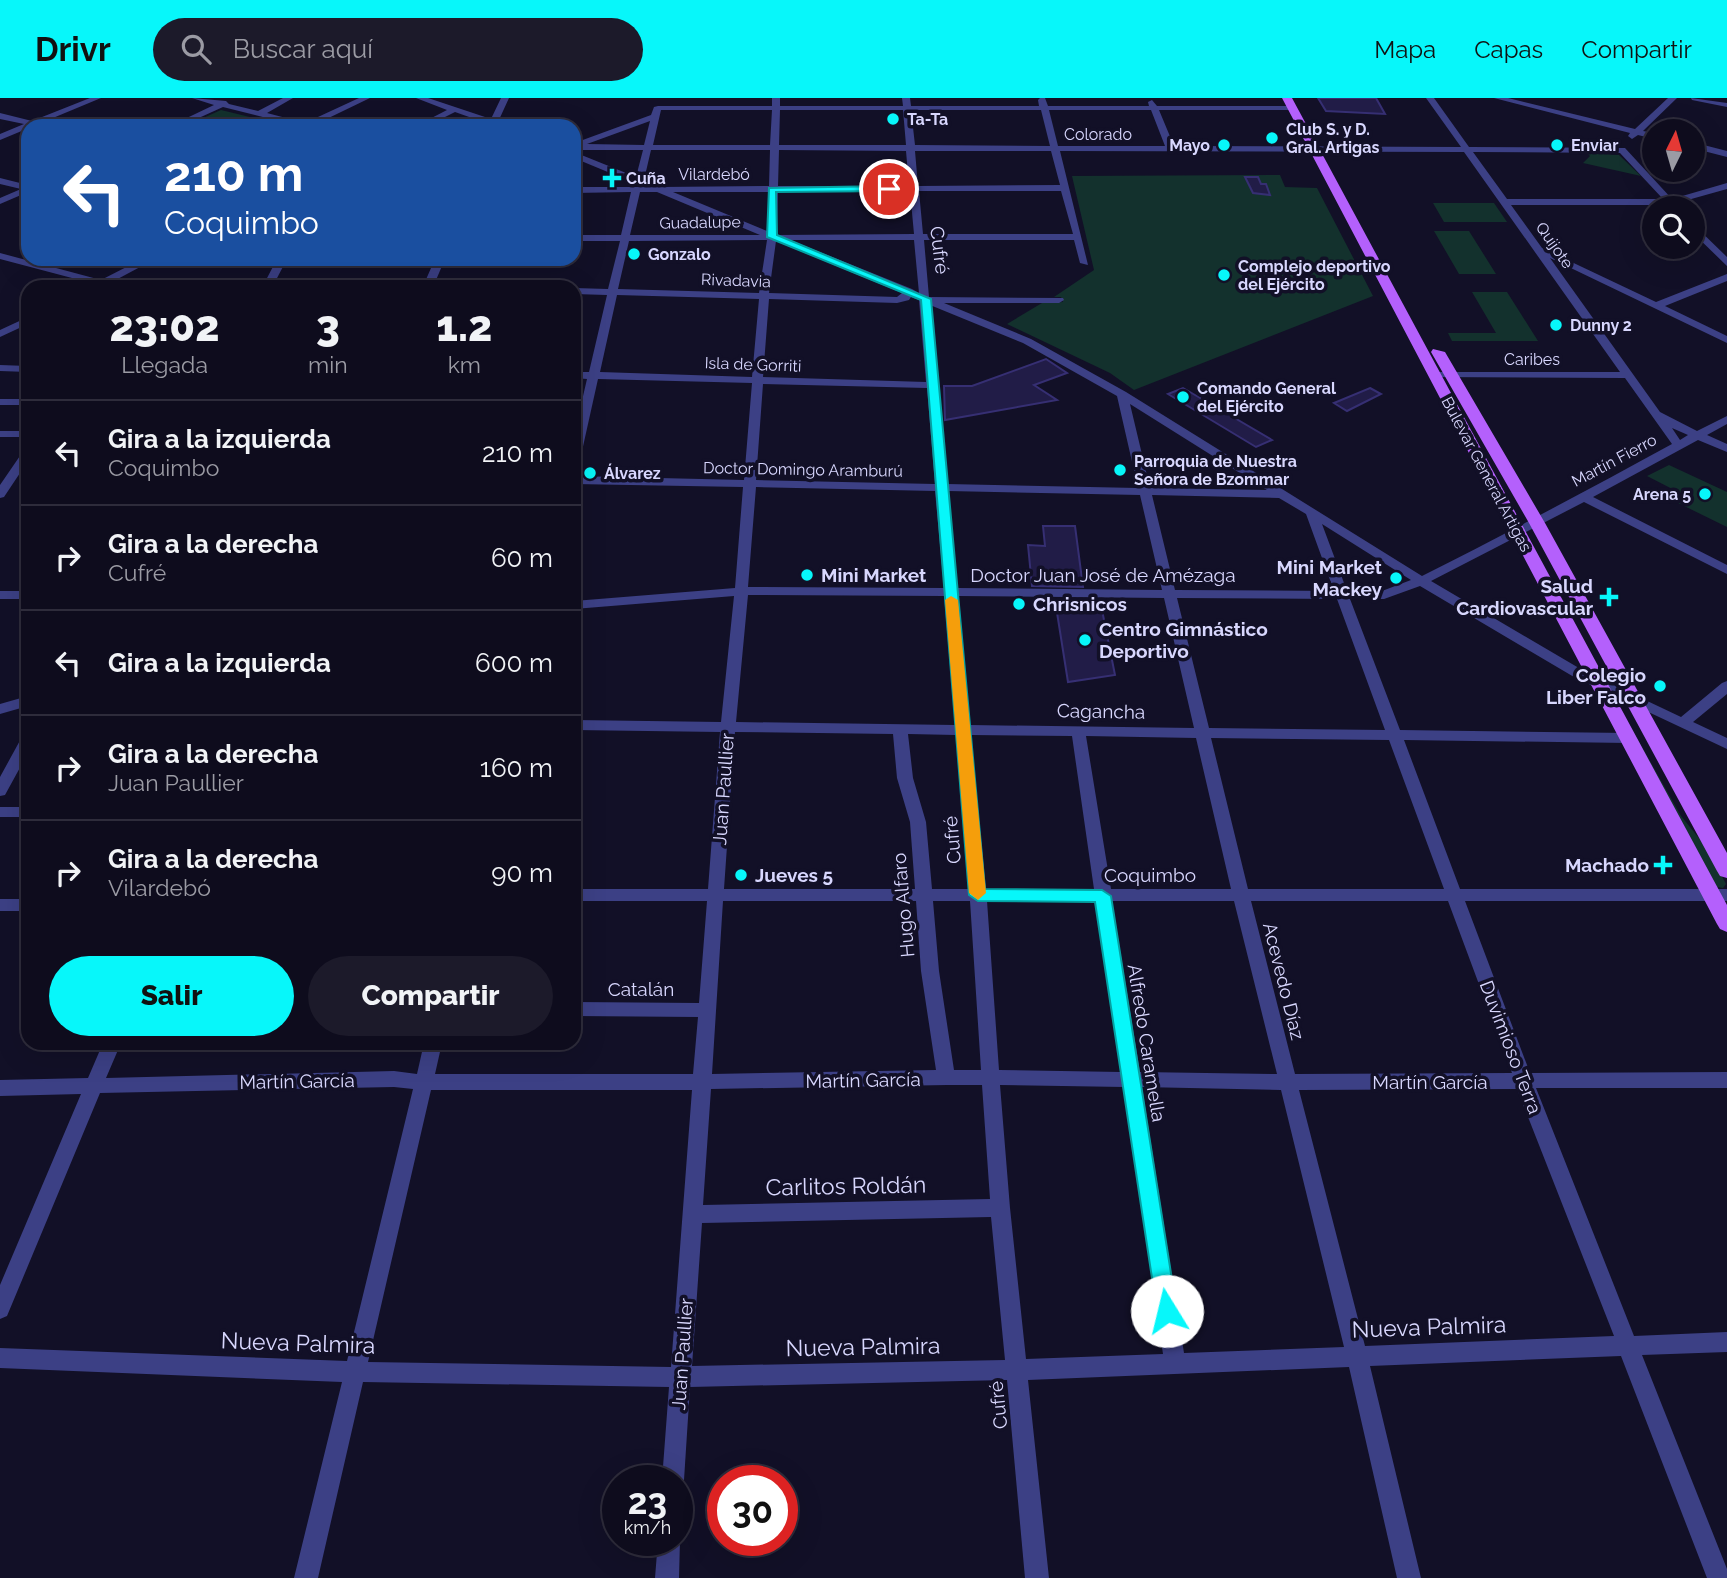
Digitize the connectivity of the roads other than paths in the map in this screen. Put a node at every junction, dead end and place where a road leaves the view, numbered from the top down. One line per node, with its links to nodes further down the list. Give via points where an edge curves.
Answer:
1 (97, 98): 27 (street)
2 (196, 98): 19 (street)
3 (238, 98): 19 (street)
4 (366, 98): 30 (street)
5 (420, 98): 24 (street)
6 (505, 98): 33 (street)
7 (735, 98): 22 (street)
8 (1151, 98): 23 (street)
9 (1430, 98): 48 (street, Quijote)
10 (1499, 98): 15 (street)
11 (1673, 98): 36 (street)
12 (1695, 98): 20 (street)
13 (293, 99): 25 (street)
14 (1292, 101): 23 (street); 47 (main road, Bulevar General Artigas)
15 (1524, 101): 36 (street)
16 (775, 103): 17 (street); 22 (street); 42 (street, Juan Paullier)
17 (907, 103): 18 (street); 43 (street, Cufré)
18 (1043, 103): 23 (street); 44 (street)
19 (223, 104): 25 (street); 28 (street)
20 (1727, 105)
21 (657, 107): 22 (street); 39 (street); 41 (street)
22 (752, 108)
23 (1155, 108): 45 (street)
24 (455, 109): 31 (street); 32 (street)
25 (259, 114): 29 (street)
26 (0, 116): 34 (street)
27 (49, 119)
28 (190, 119)
29 (279, 119)
30 (321, 119)
31 (434, 119)
32 (481, 119)
33 (498, 119)
34 (21, 121)
35 (21, 130): 38 (street)
36 (1637, 132): 37 (street); 49 (street, via 1620,144)
37 (1642, 133)
38 (0, 137)
39 (581, 143)
40 (581, 146): 41 (street, Colorado)
41 (647, 147): 42 (street, Colorado); 54 (street)
42 (775, 147): 43 (street, Colorado); 60 (street, Juan Paullier)
43 (910, 148): 44 (street, Colorado); 57 (street, Cufré)
44 (1055, 148): 45 (street, Colorado); 56 (street)
45 (1170, 148): 47 (street, Colorado)
46 (1705, 148): 50 (street)
47 (1320, 149): 48 (street, Colorado); 102 (main road, Bulevar General Artigas)
48 (1467, 149): 49 (street, Colorado); 65 (street, Quijote)
49 (1622, 150): 62 (street)
50 (1727, 154)
51 (581, 158): 54 (street)
52 (0, 181): 53 (street)
53 (21, 186)
54 (638, 186): 58 (street, Vilardebó); 59 (street, Vilardebó); 71 (street)
55 (1727, 186): 63 (street)
56 (1064, 188): 57 (street, Vilardebó); 69 (street)
57 (913, 189): 60 (street, Vilardebó); 68 (street, Cufré)
58 (581, 190)
59 (661, 190): 60 (street, Vilardebó); 67 (street)
60 (772, 190): 67 (street, Juan Paullier)
61 (21, 191): 64 (street)
62 (1665, 196)
63 (1699, 196)
64 (0, 201)
65 (1505, 202): 66 (street); 73 (street, Quijote)
66 (1642, 204)
67 (772, 237): 68 (street, Guadalupe); 71 (street, Guadalupe); 88 (street); 89 (street, Juan Paullier)
68 (917, 237): 69 (street, Guadalupe); 92 (street, Cufré)
69 (1078, 237): 78 (street)
70 (581, 238): 71 (street, Guadalupe)
71 (626, 238): 87 (street)
72 (1705, 240): 79 (street)
73 (1538, 249): 94 (street); 103 (street, Quijote)
74 (0, 256): 76 (street)
75 (21, 256): 76 (street)
76 (13, 260): 77 (street); 80 (street)
77 (21, 262)
78 (1085, 263)
79 (1727, 263)
80 (0, 266)
81 (33, 266): 84 (street)
82 (136, 266): 85 (street)
83 (1727, 277): 94 (street)
84 (80, 280)
85 (107, 280)
86 (581, 291): 87 (street, Rivadavia)
87 (613, 292): 89 (street, Rivadavia); 101 (street)
88 (908, 292): 90 (street); 92 (street)
89 (764, 296): 90 (street, Rivadavia); 104 (street, Juan Paullier)
90 (897, 300): 92 (street, Rivadavia)
91 (1059, 300): 93 (street)
92 (926, 303): 93 (street); 105 (street, Cufré)
93 (955, 305): 106 (street)
94 (1656, 306): 97 (street)
95 (21, 324): 96 (street)
96 (0, 334)
97 (1727, 340)
98 (0, 369): 99 (street)
99 (21, 369)
100 (581, 375): 101 (street, Isla de Gorriti)
101 (594, 375): 104 (street, Isla de Gorriti); 111 (street)
102 (1443, 375): 103 (street, Caribes); 128 (main road, Bulevar General Artigas); 129 (main road, Bulevar General Artigas)
103 (1628, 375): 109 (street, Quijote)
104 (757, 380): 105 (street, Isla de Gorriti); 121 (street, Juan Paullier)
105 (932, 384): 122 (street, Cufré)
106 (1122, 394): 123 (street, Acevedo Díaz); 125 (street)
107 (21, 401): 108 (street)
108 (0, 402)
109 (1654, 410): 114 (street, Quijote); 115 (street, Quijote)
110 (1727, 419): 114 (street, Martín Fierro)
111 (581, 430)
112 (0, 434): 113 (street)
113 (21, 434)
114 (1697, 435): 115 (street, Martín Fierro); 116 (street, Quijote)
115 (1678, 445): 126 (street, Martín Fierro)
116 (1727, 448)
117 (0, 471): 118 (street)
118 (21, 471)
119 (21, 472): 124 (street)
120 (581, 480): 121 (street, Doctor Domingo Aramburú)
121 (750, 484): 122 (street, Doctor Domingo Aramburú); 133 (street, Juan Paullier)
122 (940, 488): 123 (street, Doctor Domingo Aramburú); 135 (street, Cufré)
123 (1143, 492): 125 (street, Doctor Domingo Aramburú); 137 (street, Acevedo Díaz)
124 (0, 494)
125 (1283, 494): 127 (street)
126 (1582, 496): 128 (street, Martín Fierro); 130 (street)
127 (1311, 512): 131 (street); 138 (street, Duvimioso Terra)
128 (1537, 523): 129 (street, Martín Fierro); 132 (main road, Bulevar General Artigas)
129 (1518, 532): 131 (street, Martín Fierro); 132 (main road, via 1533,538 1552,570); 140 (main road, Bulevar General Artigas)
130 (1727, 570)
131 (1421, 581): 138 (street, Doctor Juan José de Amézaga, via 1384,594); 143 (street)
132 (1572, 586): 141 (main road, Bulevar General Artigas)
133 (742, 592): 135 (street, Doctor Juan José de Amézaga); 139 (street, Doctor Juan José de Amézaga); 150 (street, Juan Paullier)
134 (21, 594): 136 (street)
135 (951, 594): 137 (street, Doctor Juan José de Amézaga); 152 (street, Cufré)
136 (0, 595)
137 (1170, 595): 138 (street, Doctor Juan José de Amézaga); 154 (street, Acevedo Díaz)
138 (1339, 596): 155 (street, Duvimioso Terra)
139 (581, 604)
140 (1563, 615): 141 (street); 142 (main road, Bulevar General Artigas)
141 (1587, 615): 145 (main road, Bulevar General Artigas)
142 (1572, 633): 143 (main road, Bulevar General Artigas); 145 (main road, via 1587,644 1609,682)
143 (1597, 683): 145 (street); 156 (main road, Bulevar General Artigas); 162 (main road, via 1623,704 1683,810)
144 (1727, 686): 148 (street)
145 (1633, 700): 148 (street); 162 (main road, Bulevar General Artigas)
146 (21, 703): 147 (street)
147 (0, 709)
148 (1683, 723): 157 (street)
149 (581, 725): 150 (street, Cagancha)
150 (728, 726): 151 (street, Cagancha); 165 (street, Juan Paullier)
151 (900, 729): 152 (street, Cagancha); 166 (street, Hugo Alfaro, via 905,778 918,822)
152 (963, 729): 153 (street, Cagancha); 167 (street, Cufré)
153 (1078, 730): 154 (street, Cagancha); 171 (street, Alfredo Caramella)
154 (1202, 732): 155 (street, Cagancha); 168 (street, Acevedo Díaz)
155 (1392, 734): 156 (street, Cagancha); 169 (street, Duvimioso Terra)
156 (1628, 738): 170 (main road, Bulevar General Artigas)
157 (1727, 744)
158 (21, 752): 159 (street)
159 (0, 791)
160 (0, 812): 161 (street)
161 (21, 812)
162 (1704, 830): 163 (main road, Bulevar General Artigas)
163 (1727, 871)
164 (581, 895): 165 (street, Coquimbo)
165 (715, 895): 166 (street, Coquimbo); 176 (street, Juan Paullier)
166 (922, 895): 167 (street, Coquimbo); 180 (street, Hugo Alfaro)
167 (978, 895): 171 (street, Coquimbo); 179 (street, Cufré)
168 (1241, 895): 169 (street, Coquimbo); 171 (street, Coquimbo); 185 (street, Acevedo Díaz)
169 (1453, 895): 170 (street, Coquimbo); 186 (street, Duvimioso Terra)
170 (1719, 895): 174 (main road, Bulevar General Artigas)
171 (1102, 896): 181 (street, Alfredo Caramella)
172 (0, 905): 173 (street)
173 (21, 905)
174 (1727, 924)
175 (581, 1009): 176 (street, Catalán)
176 (707, 1010): 184 (street, Juan Paullier)
177 (109, 1050): 187 (street)
178 (431, 1050): 183 (street)
179 (993, 1077): 180 (street, Martín García); 181 (street, Martín García); 189 (street, Cufré)
180 (946, 1078): 184 (street, Martín García)
181 (1132, 1079): 185 (street, Martín García); 196 (street, Alfredo Caramella)
182 (1727, 1080): 186 (street, Martín García)
183 (423, 1082): 184 (street, Martín García); 187 (street, Martín García); 198 (street)
184 (701, 1082): 190 (street, Juan Paullier)
185 (1287, 1082): 186 (street, Martín García); 194 (street, Acevedo Díaz)
186 (1524, 1082): 193 (street, Duvimioso Terra)
187 (93, 1087): 188 (street, Martín García); 191 (street)
188 (0, 1088)
189 (1000, 1208): 190 (street, Carlitos Roldán); 197 (street, Cufré)
190 (693, 1214): 199 (street, Juan Paullier)
191 (0, 1309)
192 (1727, 1342): 193 (street, Nueva Palmira)
193 (1625, 1345): 194 (street, Nueva Palmira); 206 (street, Duvimioso Terra)
194 (1357, 1356): 196 (street, Nueva Palmira); 205 (street, Acevedo Díaz)
195 (0, 1359): 198 (street, Nueva Palmira)
196 (1175, 1362): 197 (street, Nueva Palmira)
197 (1015, 1370): 199 (street, Nueva Palmira); 204 (street, Cufré)
198 (355, 1372): 199 (street, Nueva Palmira); 202 (street)
199 (679, 1377): 200 (street, Juan Paullier)
200 (674, 1465)
201 (669, 1556): 203 (street)
202 (306, 1578)
203 (667, 1578)
204 (1037, 1578)
205 (1409, 1578)
206 (1719, 1578)

